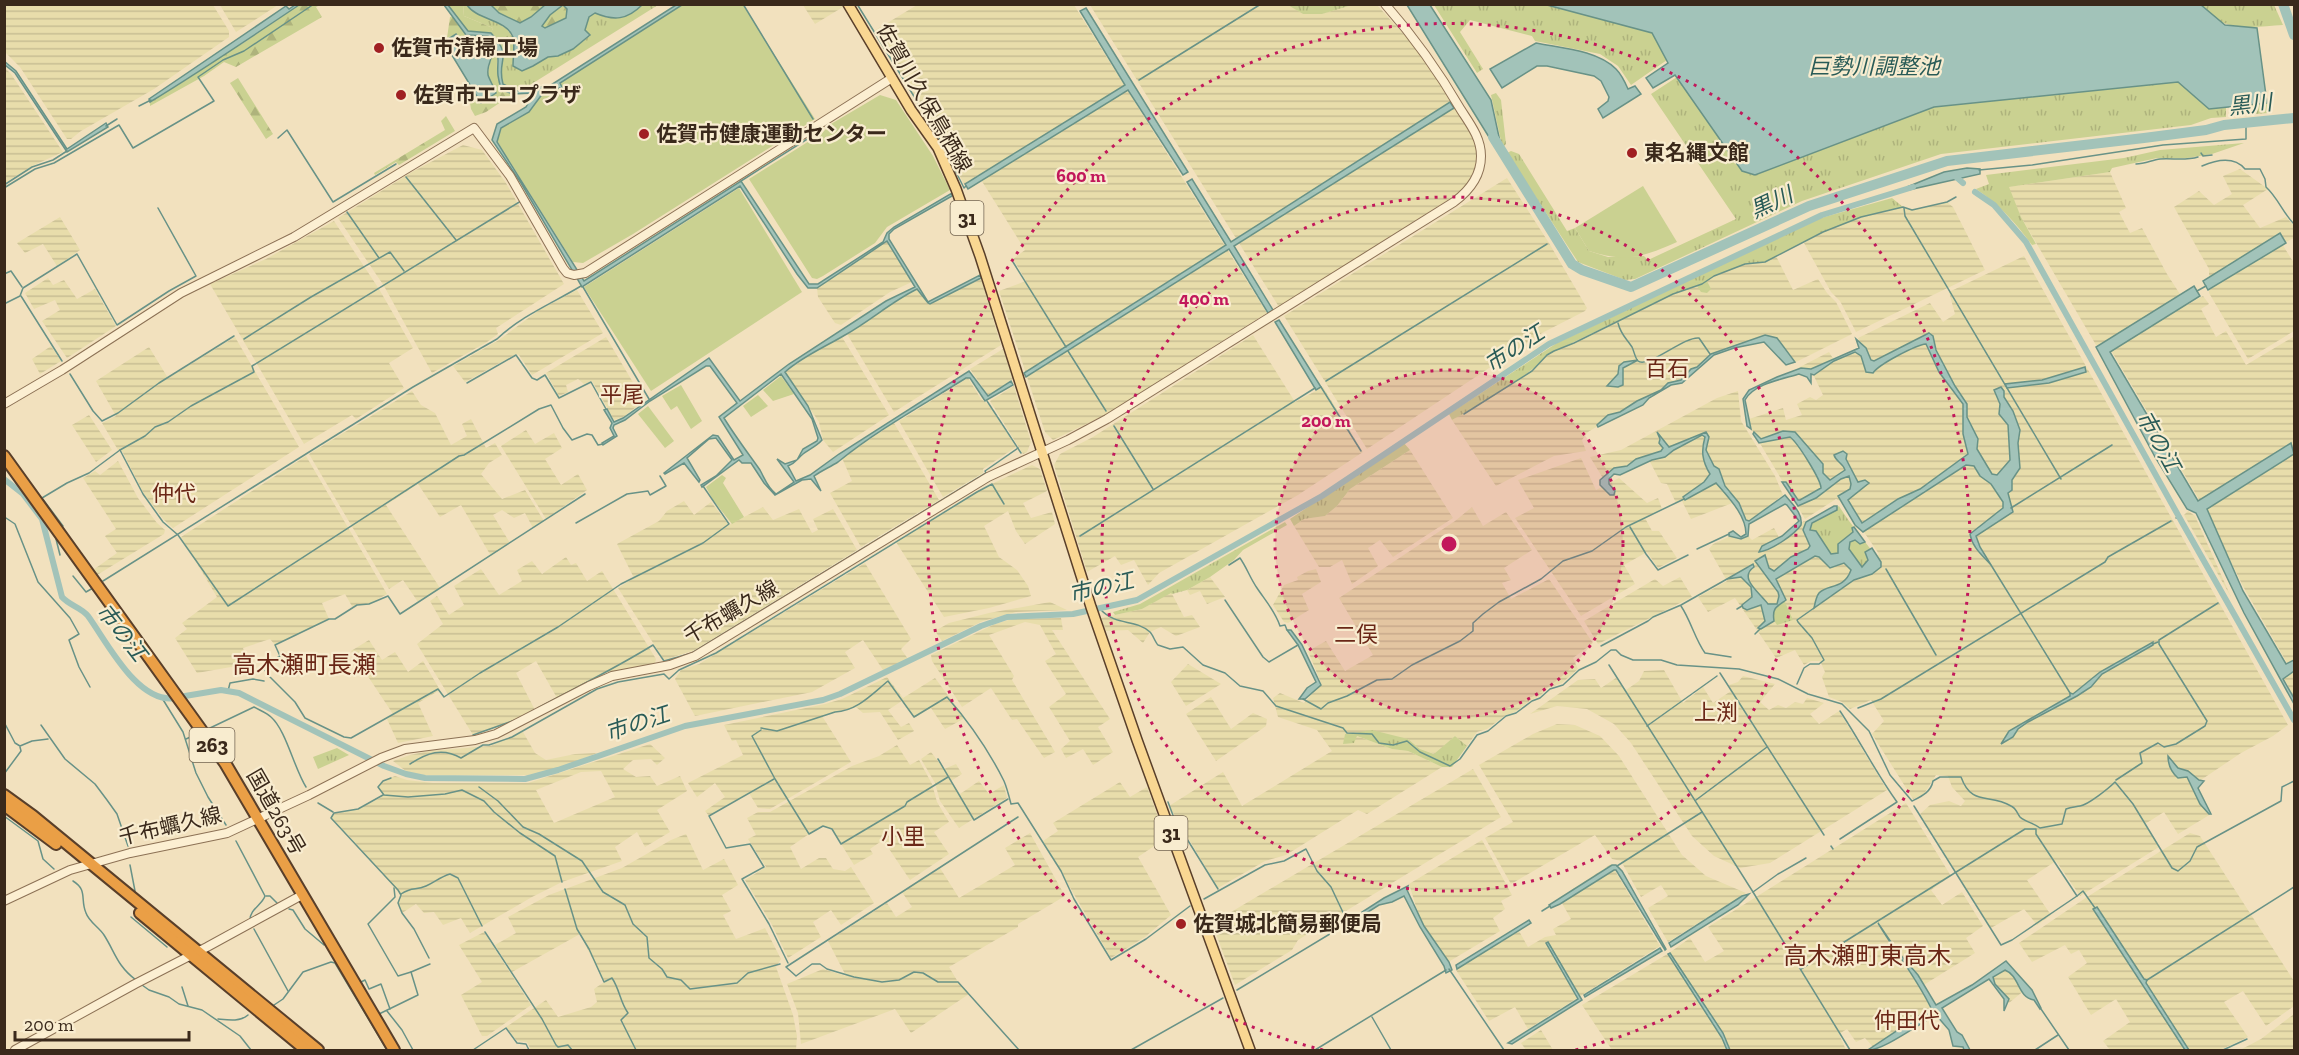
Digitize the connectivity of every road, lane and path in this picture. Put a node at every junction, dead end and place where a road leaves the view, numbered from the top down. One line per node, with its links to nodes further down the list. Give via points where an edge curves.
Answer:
1 (848, 4): 3 (main road, 佐賀川久保鳥栖線 / 31)
2 (1385, 4): 5 (street, 千布蠣久線, via 1424,50 1478,136 1482,157 1471,187 1446,207 1107,419)
3 (892, 78): 4 (street, via 578,274 567,273 563,268 524,199 474,128 294,237 181,293); 5 (main road, 佐賀川久保鳥栖線 / 31, via 938,148 956,189)
4 (4, 404)
5 (1042, 451): 9 (street, 千布蠣久線, via 988,477 695,656 612,676 496,734 405,749 381,758); 18 (main road, 31, via 1092,611)
6 (4, 456): 9 (highway, 国道263号 / 263, via 201,728)
7 (4, 795): 10 (highway)
8 (4, 805): 10 (highway)
9 (258, 820): 10 (street, 千布蠣久線, via 214,838 130,853); 11 (highway, 国道263号 / 263)
10 (89, 865): 12 (street, 千布蠣久線); 13 (highway)
11 (302, 895): 13 (street); 17 (highway, 国道263号 / 263)
12 (4, 901)
13 (194, 953): 14 (street); 15 (highway); 16 (highway)
14 (15, 1050)
15 (306, 1050)
16 (318, 1050)
17 (394, 1050)
18 (1250, 1050)

